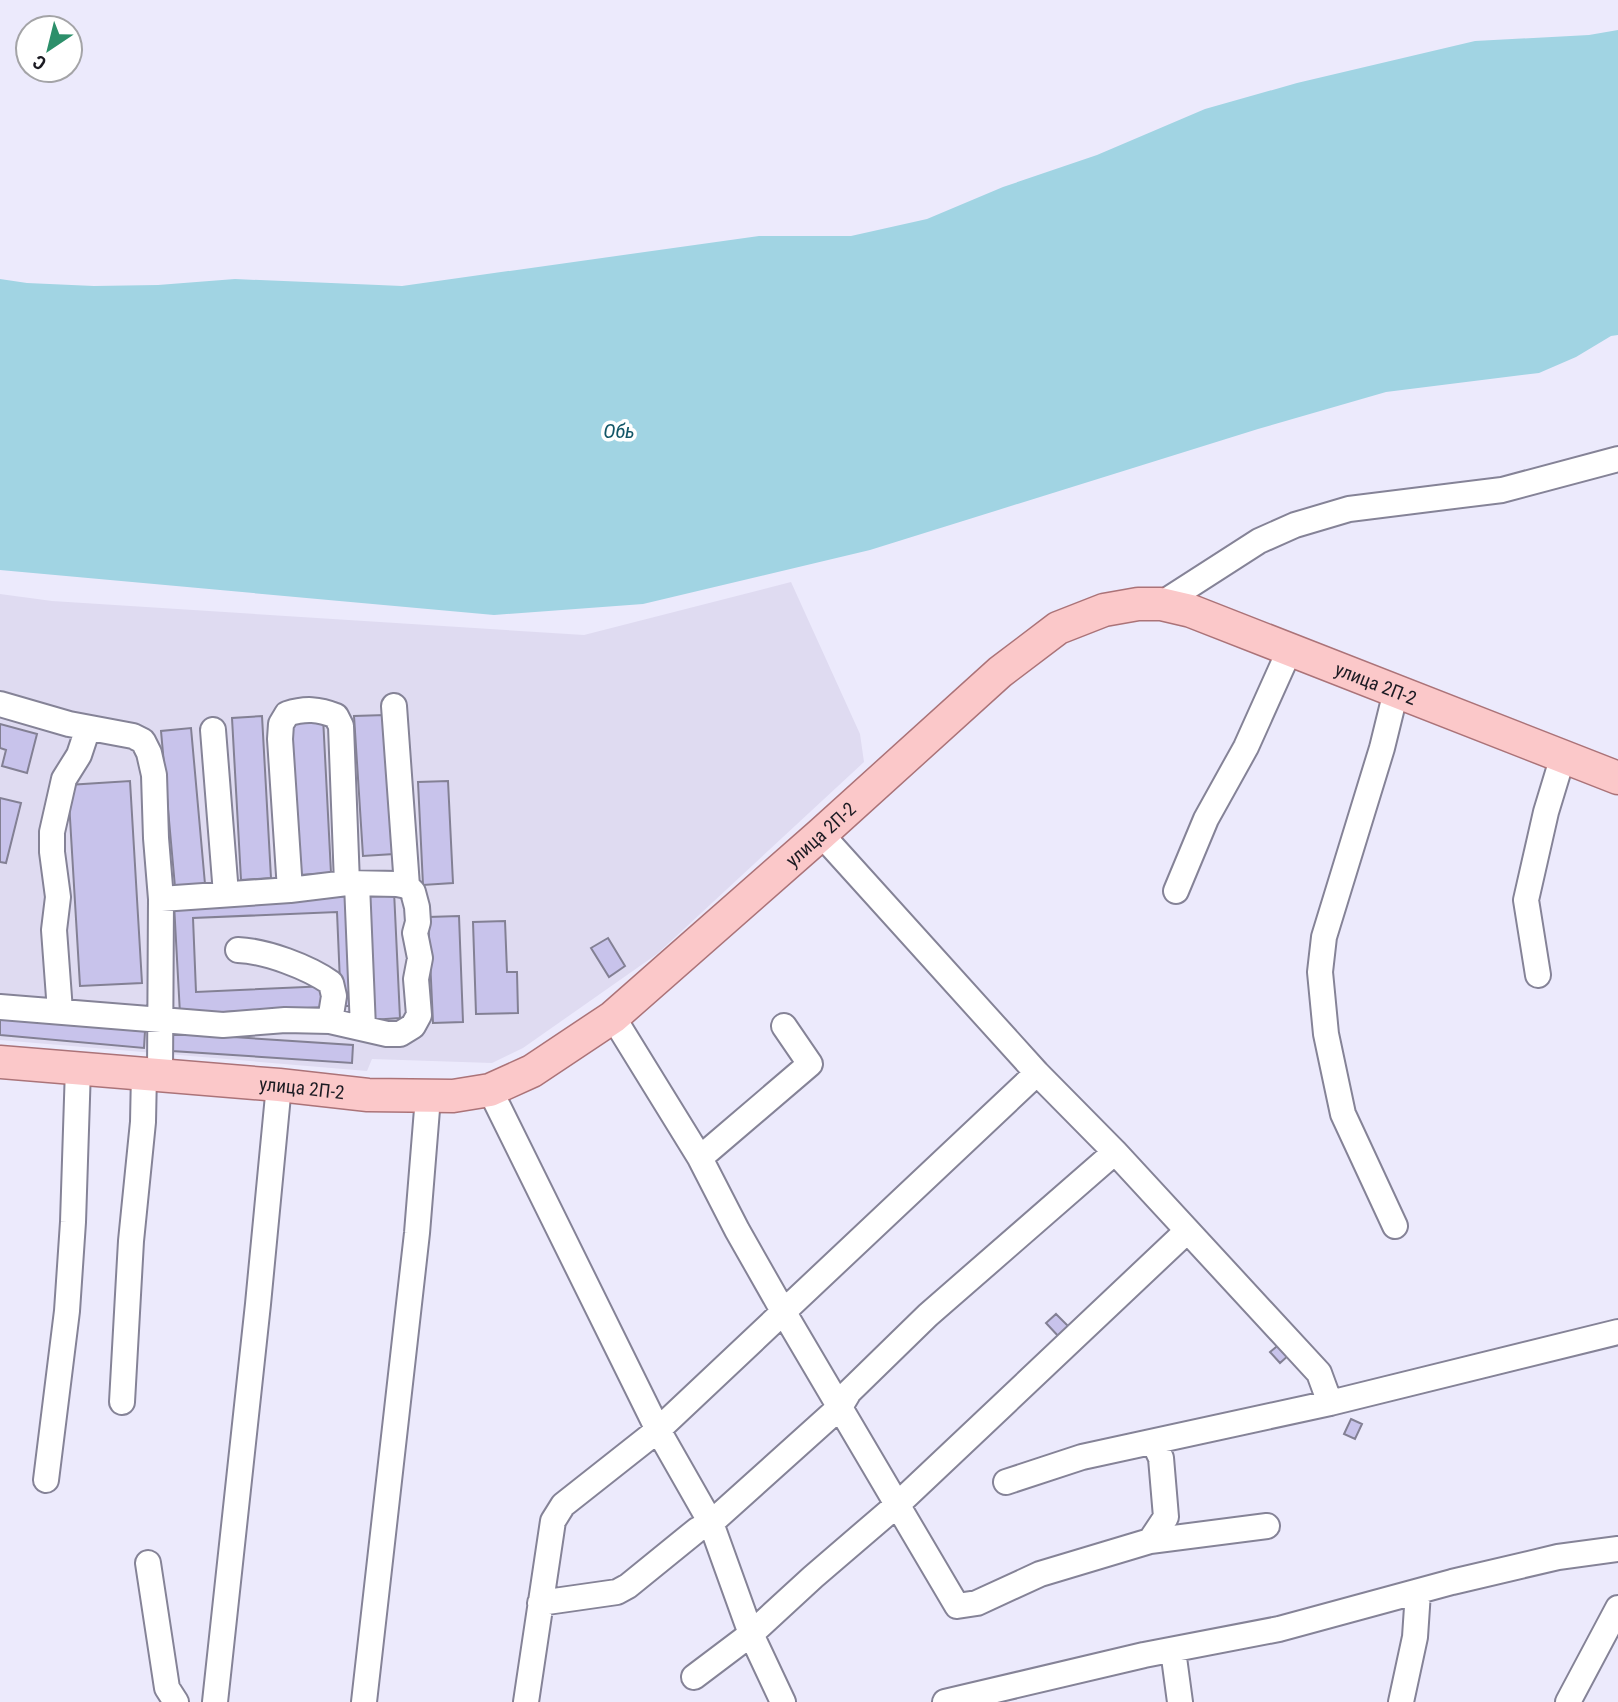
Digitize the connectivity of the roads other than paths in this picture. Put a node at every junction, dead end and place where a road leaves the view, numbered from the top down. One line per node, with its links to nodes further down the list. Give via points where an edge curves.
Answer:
1 (1618, 459): 2 (street, via 1502,490 1349,509 1295,525 1259,541)
2 (1161, 604): 3 (main road, улица 2П-2); 11 (main road, улица 2П-2, via 1104,610 1058,628 1000,673)
3 (1290, 649): 4 (main road, улица 2П-2); 15 (street, via 1246,747 1206,819)
4 (1396, 691): 9 (main road, улица 2П-2); 36 (street, via 1324,937 1320,972 1326,1034 1343,1114)
5 (0, 704): 7 (street)
6 (394, 706): 13 (street)
7 (88, 728): 17 (street, via 133,736 143,741 149,753); 21 (street, via 64,779 52,832)
8 (213, 730): 16 (street)
9 (1563, 756): 10 (main road, улица 2П-2); 19 (street, via 1527,900)
10 (1618, 778)
11 (821, 834): 22 (main road, улица 2П-2); 29 (street)
12 (352, 884): 13 (street); 14 (street); 14 (street, via 341,726 336,716 325,711 299,710 287,714 280,739); 26 (street)
13 (408, 886): 26 (street, via 417,907 419,1015 413,1026 400,1034)
14 (290, 890): 16 (street)
15 (1177, 891)
16 (226, 894): 17 (street)
17 (161, 899): 23 (street)
18 (238, 950): 24 (street, via 253,950 331,983)
19 (1538, 975)
20 (0, 1007): 21 (street)
21 (60, 1011): 23 (street)
22 (612, 1017): 32 (main road, улица 2П-2, via 532,1071); 35 (street)
23 (160, 1019): 24 (street, via 223,1025); 30 (street)
24 (330, 1021): 26 (street)
25 (784, 1026): 35 (street, via 810,1064)
26 (363, 1028)
27 (0, 1062): 28 (main road, улица 2П-2)
28 (78, 1068): 30 (main road, улица 2П-2); 45 (street, via 67,1311)
29 (1037, 1073): 34 (street); 38 (street)
30 (152, 1074): 31 (main road, улица 2П-2); 40 (street, via 131,1241)
31 (279, 1085): 33 (main road, улица 2П-2); 61 (street)
32 (490, 1090): 33 (main road, улица 2П-2); 43 (street)
33 (428, 1097): 62 (street)
34 (1115, 1152): 37 (street); 42 (street, via 928,1315 849,1392)
35 (700, 1158): 38 (street)
36 (1395, 1226)
37 (1187, 1231): 41 (street, via 1319,1373); 47 (street)
38 (783, 1311): 42 (street); 43 (street)
39 (1618, 1332): 41 (street)
40 (122, 1402)
41 (1330, 1403): 44 (street)
42 (840, 1407): 47 (street); 48 (street)
43 (659, 1430): 48 (street); 54 (street, via 563,1505 553,1521)
44 (1154, 1443): 46 (street, via 1082,1457); 50 (street, via 1161,1458 1166,1517)
45 (46, 1480)
46 (1006, 1482)
47 (898, 1504): 50 (street, via 957,1606 977,1603 1040,1574); 56 (street)
48 (711, 1523): 54 (street, via 617,1592); 56 (street)
49 (1267, 1525): 50 (street)
50 (1150, 1541)
51 (1618, 1549): 53 (street, via 1558,1558)
52 (148, 1563): 60 (street, via 167,1688)
53 (1418, 1592): 57 (street, via 1279,1629); 67 (street, via 1415,1637)
54 (540, 1603): 63 (street)
55 (1618, 1608): 68 (street)
56 (751, 1634): 58 (street); 64 (street)
57 (1172, 1650): 59 (street); 66 (street)
58 (694, 1677)
59 (998, 1696): 65 (street)
60 (176, 1702)
61 (215, 1702)
62 (364, 1702)
63 (526, 1702)
64 (783, 1702)
65 (944, 1702)
66 (1180, 1702)
67 (1401, 1702)
68 (1569, 1702)

